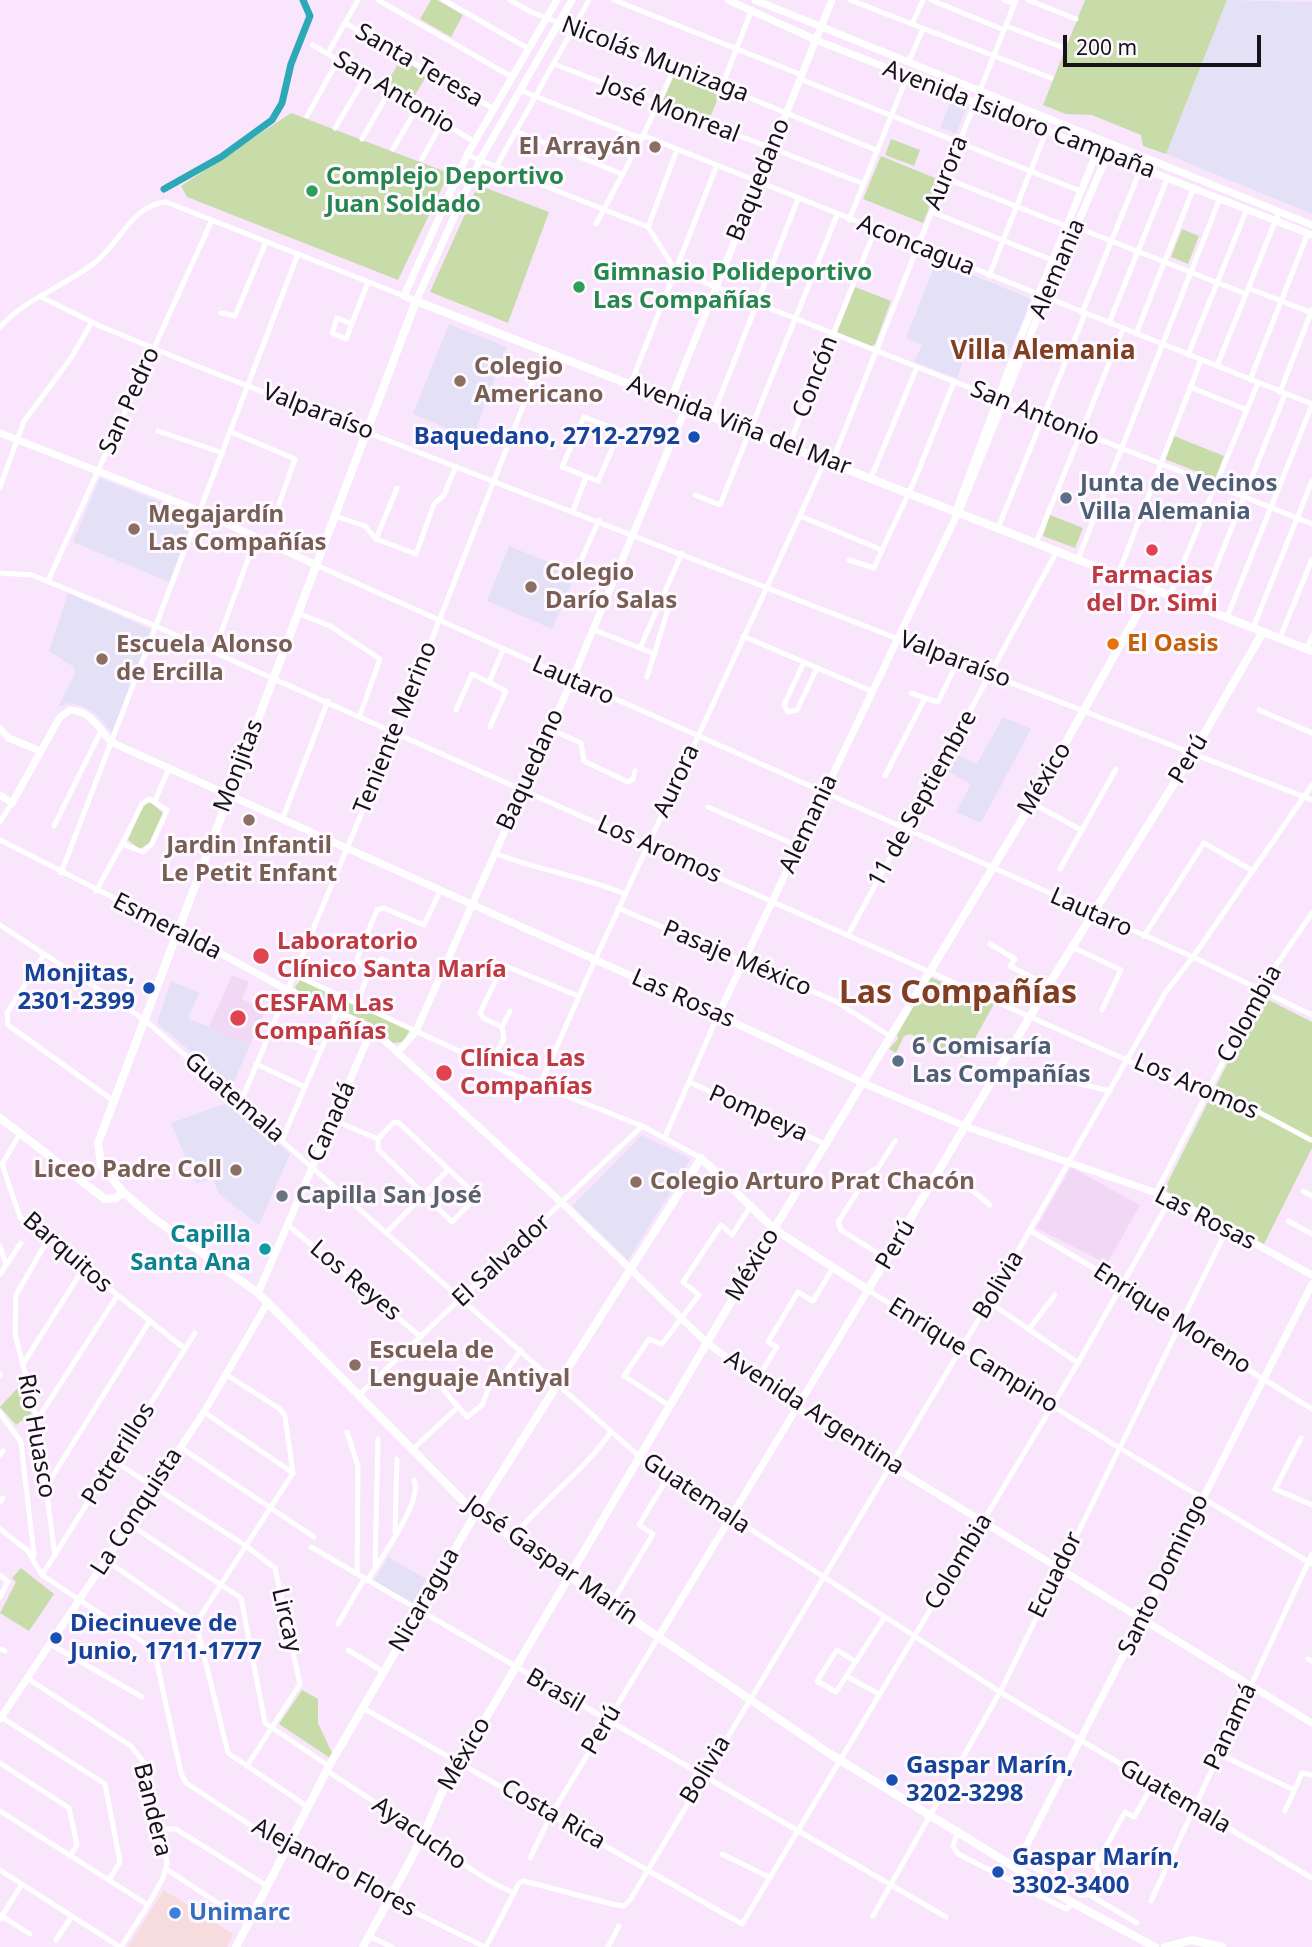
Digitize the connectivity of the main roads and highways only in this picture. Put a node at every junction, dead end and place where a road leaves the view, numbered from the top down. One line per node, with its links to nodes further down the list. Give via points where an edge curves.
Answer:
1 (416, 301): 2 (main road, Avenida Viña del Mar); 7 (main road, Monjitas, via 98,1143 101,1165)
2 (1152, 588): 3 (main road, Avenida Viña del Mar); 9 (main road, México, via 1032,803)
3 (1263, 632): 4 (main road, Avenida Viña del Mar); 10 (main road, Perú)
4 (1309, 650)
5 (0, 1118): 7 (main road, via 105,1199)
6 (701, 1158): 9 (main road, Enrique Campino); 11 (main road, Nicaragua)
7 (124, 1192): 8 (main road, Monjitas)
8 (152, 1217): 11 (main road, José Gaspar Marín, via 268,1302)
9 (774, 1228): 10 (main road, Enrique Campino); 12 (main road, México)
10 (868, 1290)
11 (475, 1513): 12 (main road, José Gaspar Marín); 13 (main road, Nicaragua, via 328,1768)
12 (570, 1575): 14 (main road, México, via 441,1794 425,1836); 15 (main road, José Gaspar Marín, via 838,1760 1018,1863 1073,1903)
13 (238, 1946)
14 (363, 1947)
15 (1155, 1947)
16 (1168, 1947): 17 (main road, via 1198,1940)
17 (1222, 1947)

